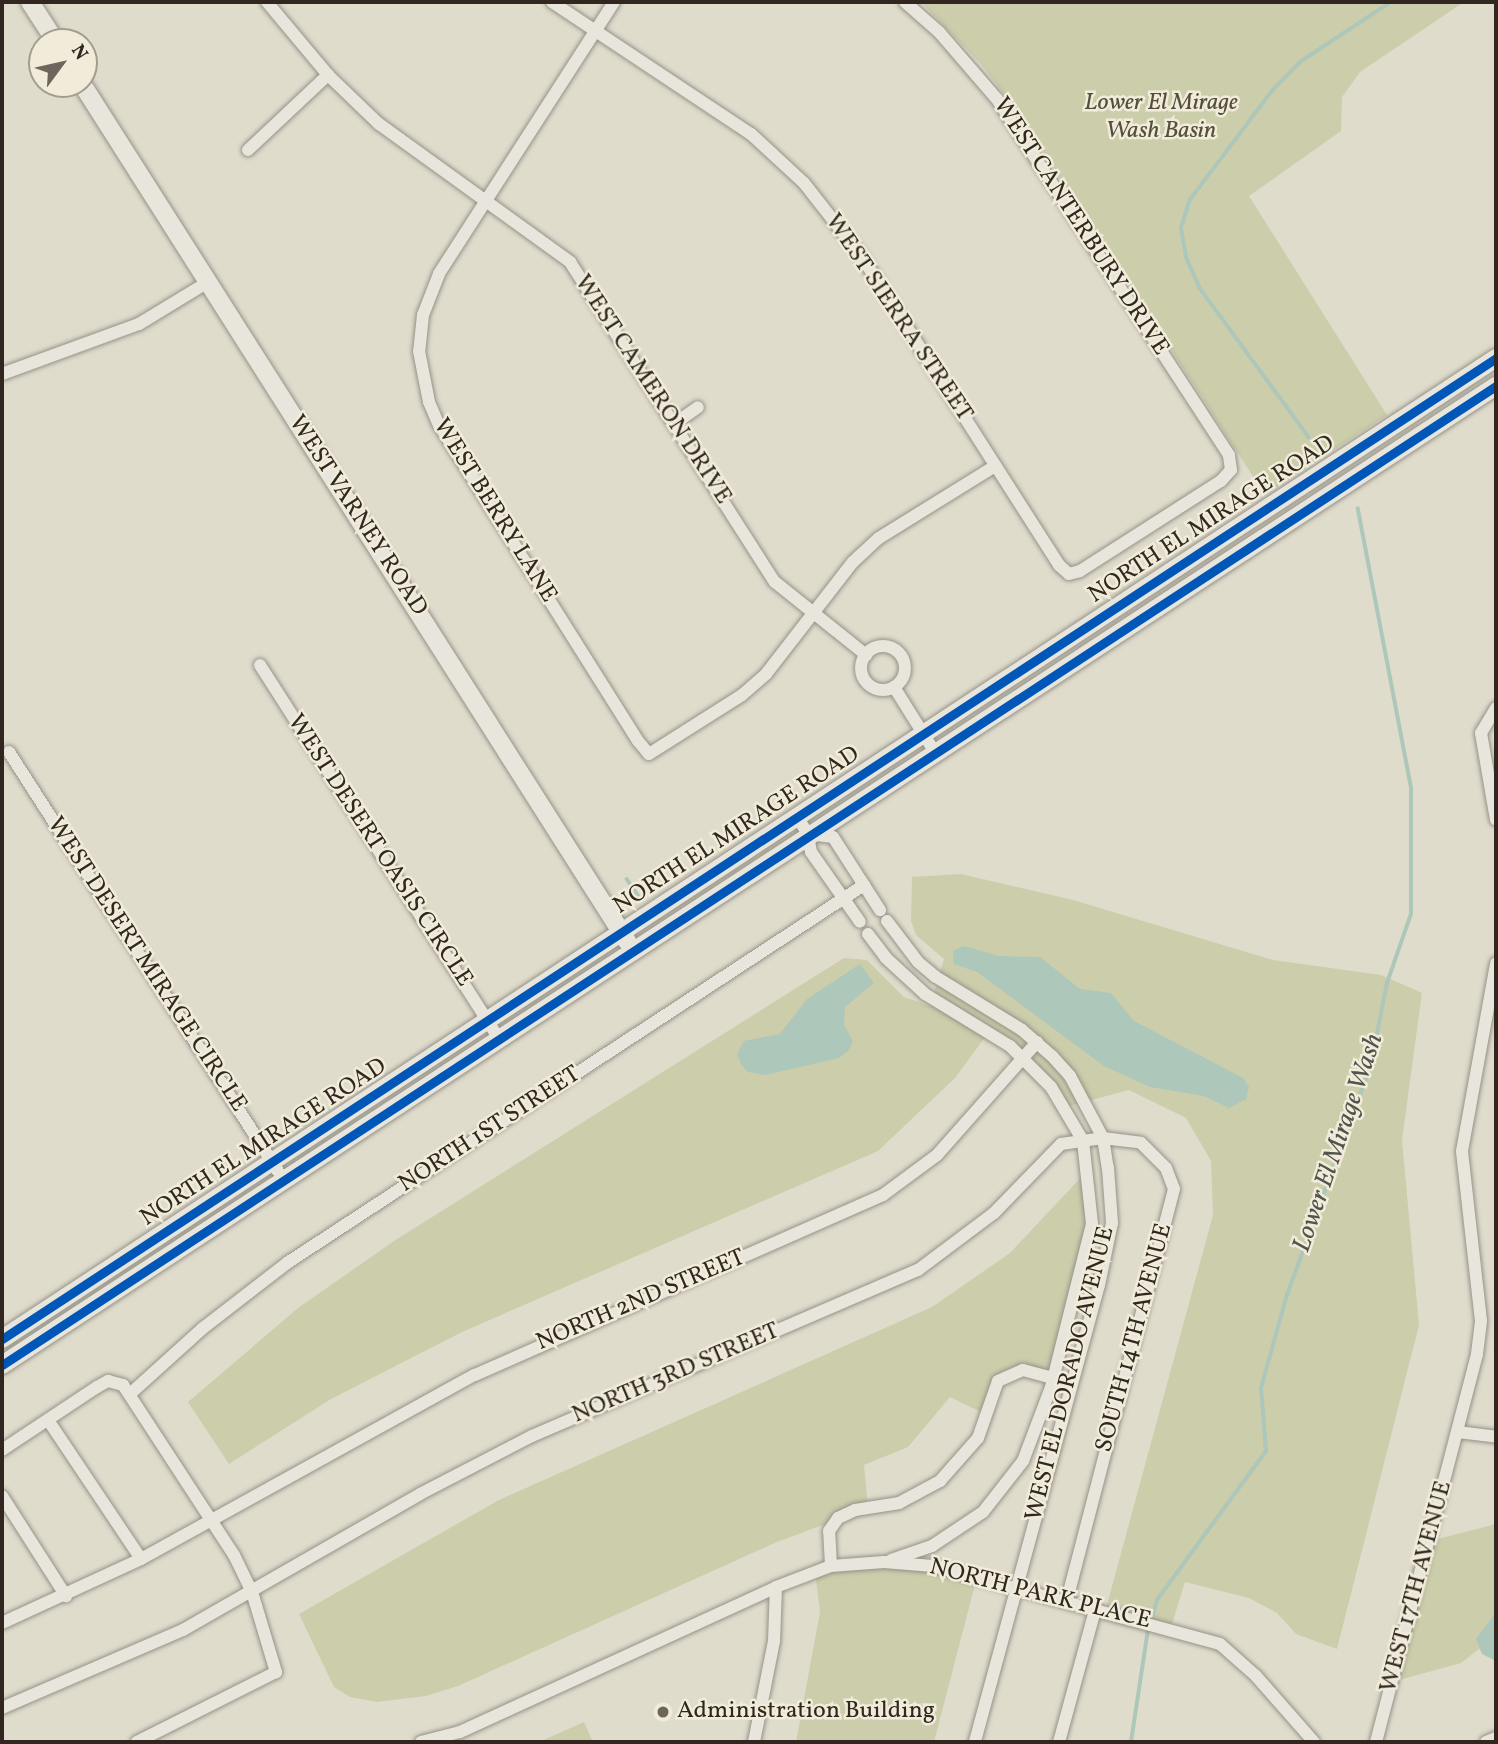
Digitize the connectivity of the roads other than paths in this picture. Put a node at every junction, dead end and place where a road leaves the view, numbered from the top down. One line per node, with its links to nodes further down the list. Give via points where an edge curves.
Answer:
1 (30, 2): 6 (main road)
2 (267, 2): 8 (street, WEST CAMERON DRIVE)
3 (552, 2): 7 (street, WEST SIERRA STREET)
4 (614, 2): 7 (street, WEST BERRY LANE)
5 (905, 2): 19 (street, WEST CANTERBURY DRIVE, via 939,32 996,98 1229,454 1231,470 1222,481)
6 (47, 28)
7 (594, 32): 11 (street, WEST BERRY LANE); 18 (street, WEST SIERRA STREET, via 740,127 804,183 862,257)
8 (328, 75): 10 (street); 11 (street, WEST CAMERON DRIVE, via 379,124)
9 (91, 98): 12 (main road, WEST VARNEY ROAD)
10 (248, 150)
11 (487, 202): 17 (street, WEST CAMERON DRIVE, via 570,262); 20 (street, WEST BERRY LANE, via 439,274 423,316 419,351 429,402 649,754 742,695 766,674)
12 (208, 282): 14 (street, via 139,324); 33 (main road, WEST VARNEY ROAD)
13 (1496, 358): 25 (main road, NORTH EL MIRAGE ROAD)
14 (2, 374)
15 (1496, 386): 26 (main road, NORTH EL MIRAGE ROAD)
16 (698, 407): 17 (street)
17 (674, 424): 20 (street, WEST CAMERON DRIVE, via 775,582)
18 (995, 466): 19 (street, WEST SIERRA STREET); 20 (street, via 880,538 853,562)
19 (1069, 574)
20 (814, 615): 21 (street, WEST CAMERON DRIVE)
21 (866, 655): 23 (street, via 861,669 866,683 879,690); 23 (street, via 884,647 901,657 905,670)
22 (260, 665): 36 (street, WEST DESERT OASIS CIRCLE)
23 (894, 687): 25 (street)
24 (1496, 708): 29 (street, via 1481,733)
25 (923, 732): 26 (street); 28 (main road, NORTH EL MIRAGE ROAD)
26 (934, 751): 30 (main road, NORTH EL MIRAGE ROAD)
27 (9, 752): 42 (street, WEST DESERT MIRAGE CIRCLE)
28 (796, 815): 30 (street, WEST EL DORADO AVENUE); 33 (main road, NORTH EL MIRAGE ROAD)
29 (1496, 820)
30 (808, 834): 31 (street, WEST EL DORADO AVENUE, via 833,837); 32 (street, WEST EL DORADO AVENUE, via 811,852); 34 (main road, NORTH EL MIRAGE ROAD)
31 (864, 885): 32 (street, NORTH 1ST STREET); 38 (street, WEST EL DORADO AVENUE, via 918,962)
32 (841, 899): 39 (street, WEST EL DORADO AVENUE, via 886,958 925,994); 48 (street, NORTH 1ST STREET, via 287,1264 203,1328)
33 (620, 931): 34 (main road, WEST VARNEY ROAD); 36 (main road, NORTH EL MIRAGE ROAD)
34 (632, 949): 37 (main road, NORTH EL MIRAGE ROAD)
35 (1496, 963): 50 (street, WEST 17TH AVENUE, via 1462,1151 1481,1321)
36 (487, 1020): 37 (street, WEST DESERT OASIS CIRCLE); 42 (main road, NORTH EL MIRAGE ROAD)
37 (498, 1037): 43 (main road, NORTH EL MIRAGE ROAD)
38 (1037, 1042): 39 (street, NORTH 2ND STREET); 40 (street, WEST EL DORADO AVENUE, via 1070,1076)
39 (1024, 1058): 41 (street, WEST EL DORADO AVENUE, via 1051,1087); 54 (street, NORTH 2ND STREET, via 937,1155 883,1195 475,1375)
40 (1103, 1138): 41 (street, SOUTH 14TH AVENUE); 47 (street, WEST EL DORADO AVENUE, via 1112,1223); 62 (street, SOUTH 14TH AVENUE, via 1141,1143 1166,1168 1174,1189)
41 (1083, 1141): 46 (street, WEST EL DORADO AVENUE, via 1091,1224); 60 (street, NORTH 3RD STREET, via 1061,1144 969,1234 918,1270 532,1436 420,1494)
42 (272, 1161): 43 (street, WEST DESERT MIRAGE CIRCLE); 44 (main road, NORTH EL MIRAGE ROAD)
43 (283, 1179): 45 (main road, NORTH EL MIRAGE ROAD)
44 (2, 1339)
45 (2, 1365)
46 (1053, 1379): 47 (street); 56 (street, WEST EL DORADO AVENUE, via 1023,1461 990,1505 932,1546); 57 (street, via 1023,1370 998,1381 978,1438 940,1481 899,1503 855,1510 838,1518 829,1531)
47 (1071, 1382): 58 (street, WEST EL DORADO AVENUE)
48 (130, 1394): 49 (street, via 124,1385 108,1381); 54 (street)
49 (48, 1420): 52 (street); 55 (street)
50 (1458, 1432): 51 (street); 73 (street, WEST 17TH AVENUE)
51 (1496, 1437)
52 (2, 1450)
53 (2, 1496): 61 (street)
54 (211, 1520): 55 (street, NORTH 2ND STREET); 60 (street)
55 (141, 1559): 61 (street, NORTH 2ND STREET)
56 (884, 1562): 57 (street, NORTH PARK PLACE); 58 (street, NORTH PARK PLACE, via 928,1565)
57 (831, 1566): 59 (street, NORTH PARK PLACE)
58 (1016, 1586): 62 (street, NORTH PARK PLACE); 70 (street, WEST EL DORADO AVENUE)
59 (776, 1587): 68 (street, NORTH PARK PLACE, via 460,1732); 69 (street, via 774,1641)
60 (252, 1592): 65 (street, NORTH 3RD STREET, via 124,1659); 67 (street, via 276,1672)
61 (66, 1596): 64 (street, NORTH 2ND STREET)
62 (1067, 1600): 63 (street, NORTH PARK PLACE)
63 (1095, 1610): 71 (street); 72 (street, NORTH PARK PLACE, via 1220,1644)
64 (2, 1623)
65 (2, 1708)
66 (1496, 1738): 74 (street)
67 (137, 1742)
68 (421, 1742)
69 (754, 1742)
70 (975, 1742)
71 (1059, 1742)
72 (1314, 1742)
73 (1376, 1742)
74 (1486, 1742)

